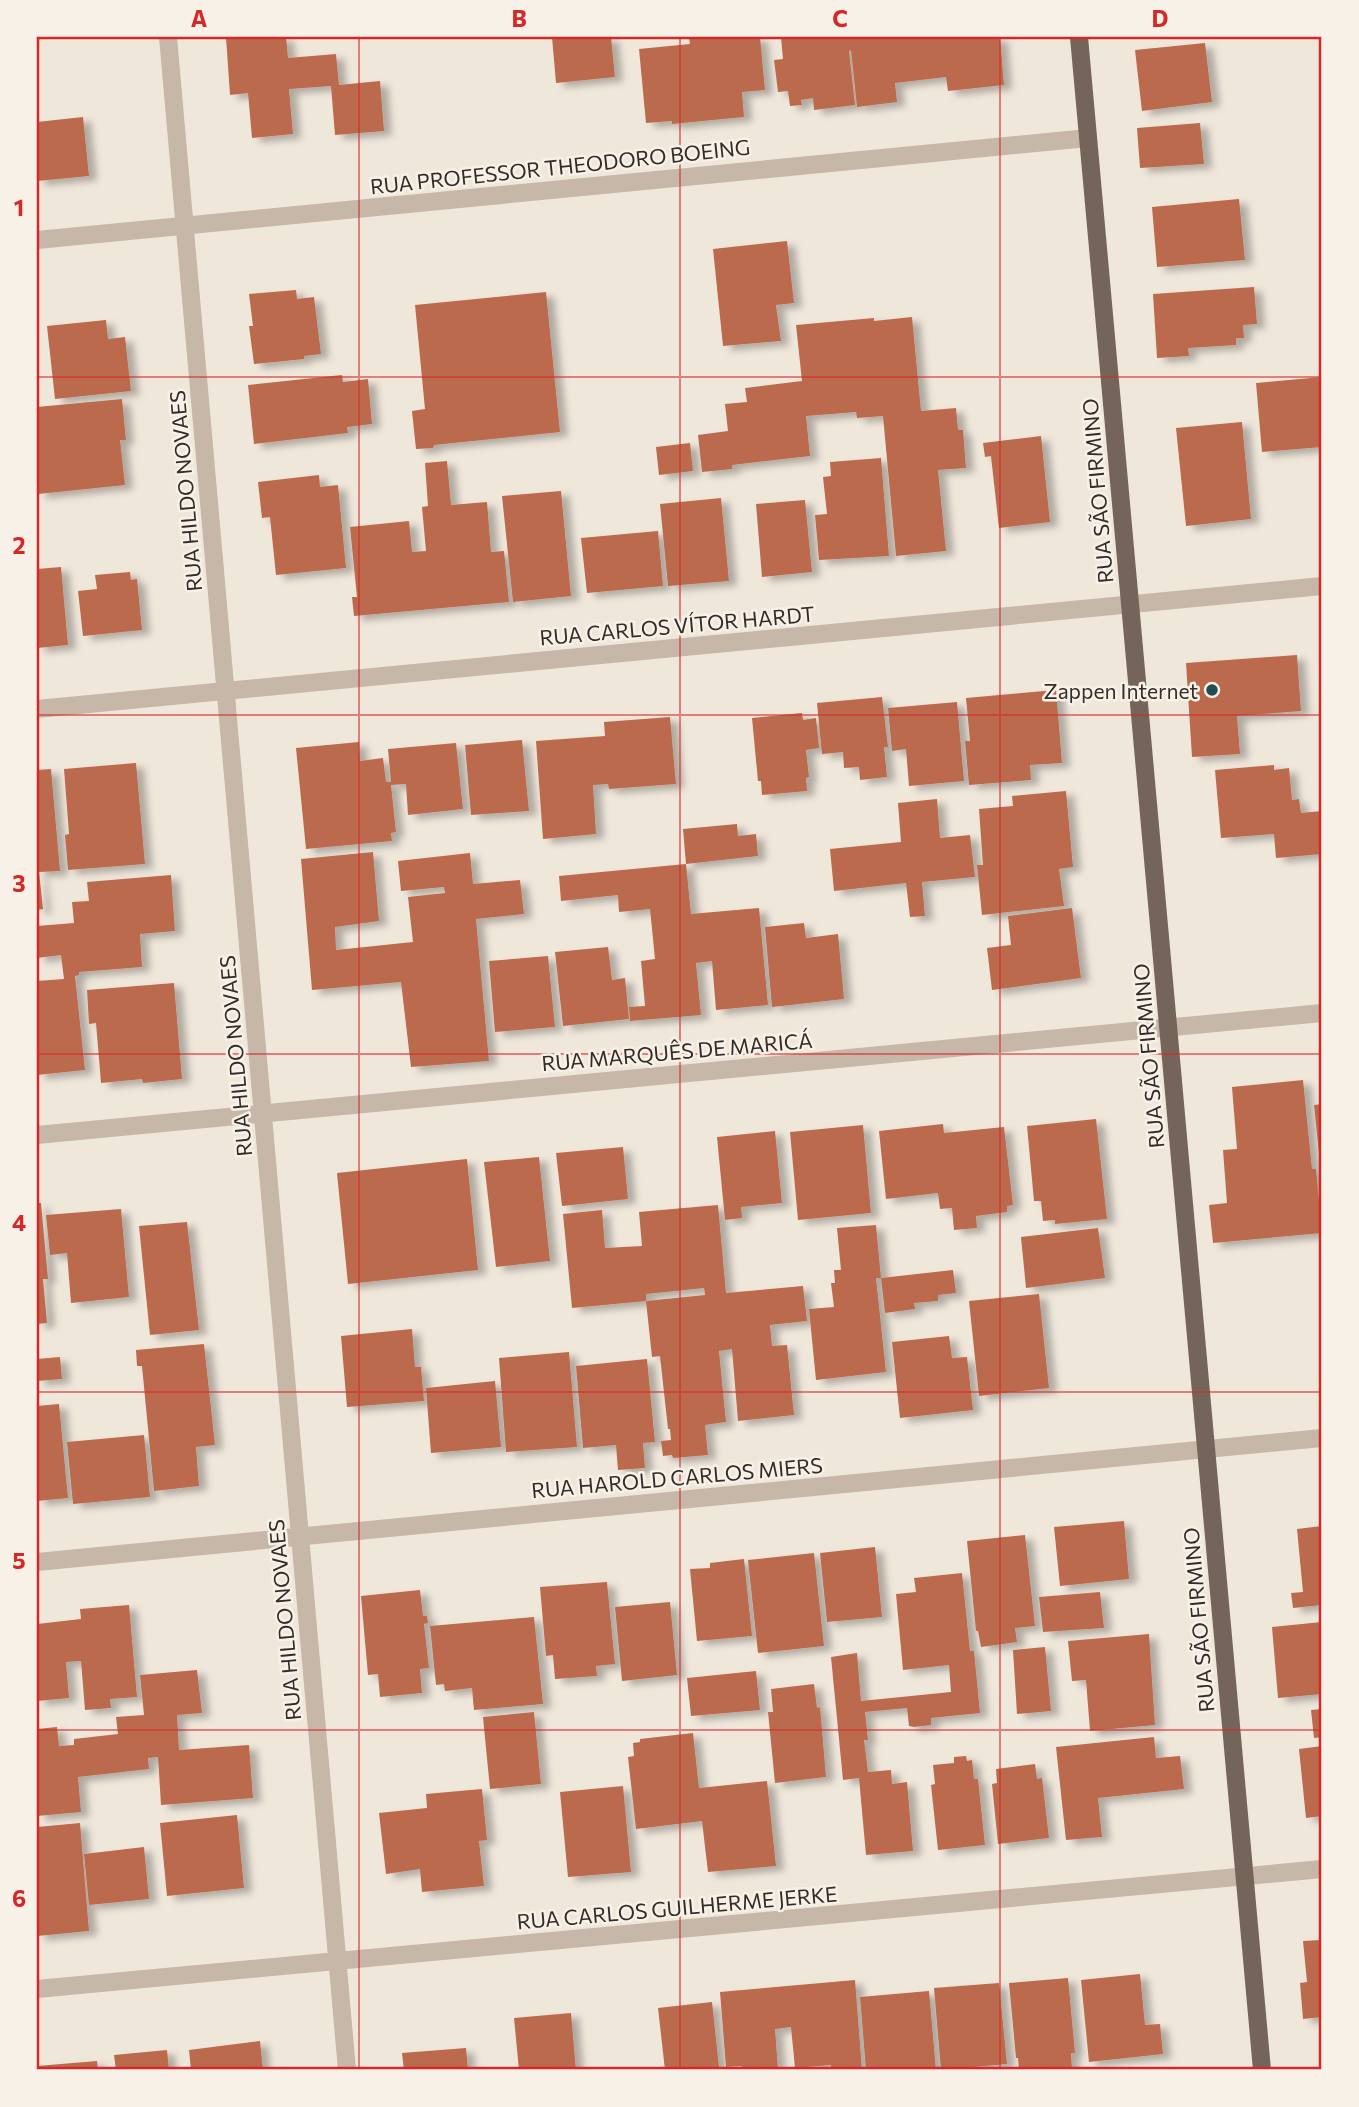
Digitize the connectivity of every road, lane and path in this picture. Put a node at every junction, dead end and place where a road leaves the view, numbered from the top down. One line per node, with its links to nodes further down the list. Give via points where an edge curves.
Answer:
1 (168, 37): 4 (street, RUA HILDO NOVAES)
2 (1079, 37): 3 (main road, RUA SÃO FIRMINO)
3 (1088, 138): 4 (street, RUA PROFESSOR THEODORO BOEING); 7 (main road, RUA SÃO FIRMINO)
4 (184, 226): 5 (street, RUA PROFESSOR THEODORO BOEING); 8 (street, RUA HILDO NOVAES)
5 (37, 240)
6 (1322, 586): 7 (street, RUA CARLOS VÍTOR HARDT)
7 (1130, 604): 8 (street, RUA CARLOS VÍTOR HARDT); 11 (main road, RUA SÃO FIRMINO)
8 (225, 691): 9 (street, RUA CARLOS VÍTOR HARDT); 12 (street, RUA HILDO NOVAES)
9 (37, 709)
10 (1322, 1013): 11 (street, RUA MARQUÊS DE MARICÁ)
11 (1168, 1027): 12 (street, RUA MARQUÊS DE MARICÁ); 15 (main road, RUA SÃO FIRMINO)
12 (263, 1113): 13 (street, RUA MARQUÊS DE MARICÁ); 16 (street, RUA HILDO NOVAES)
13 (37, 1135)
14 (1322, 1438): 15 (street, RUA HAROLD CARLOS MIERS)
15 (1206, 1449): 16 (street, RUA HAROLD CARLOS MIERS); 19 (main road, RUA SÃO FIRMINO)
16 (300, 1536): 17 (street, RUA HAROLD CARLOS MIERS); 20 (street, RUA HILDO NOVAES)
17 (37, 1562)
18 (1322, 1869): 19 (street, RUA CARLOS GUILHERME JERKE)
19 (1244, 1877): 20 (street, RUA CARLOS GUILHERME JERKE); 23 (main road, RUA SÃO FIRMINO)
20 (337, 1961): 21 (street, RUA CARLOS GUILHERME JERKE); 22 (street, RUA HILDO NOVAES)
21 (37, 1989)
22 (347, 2070)
23 (1262, 2070)

